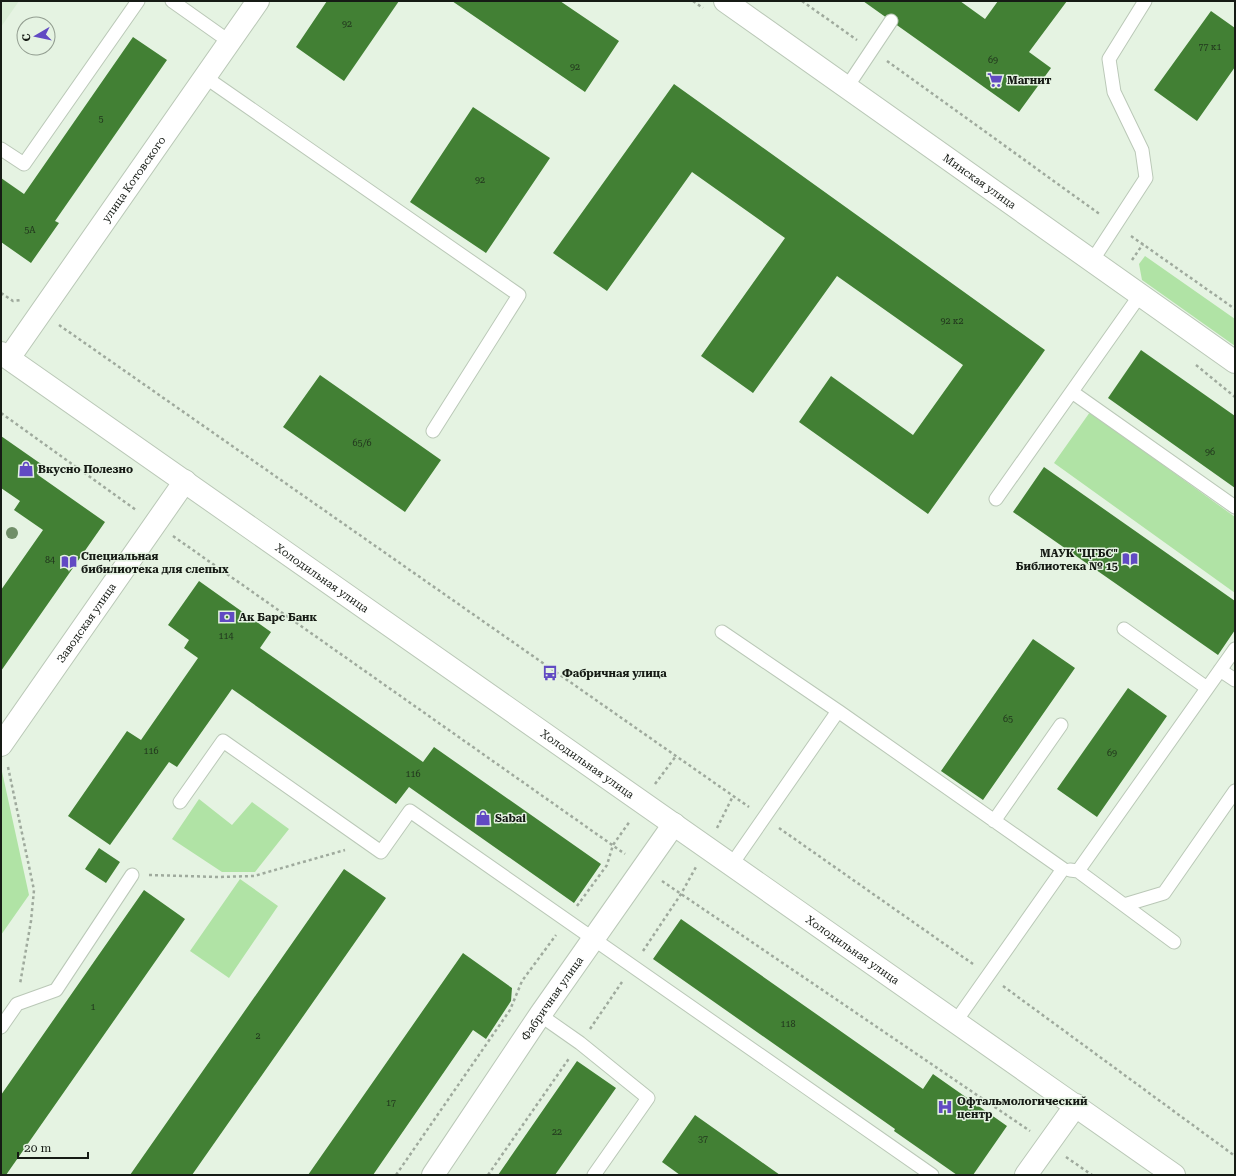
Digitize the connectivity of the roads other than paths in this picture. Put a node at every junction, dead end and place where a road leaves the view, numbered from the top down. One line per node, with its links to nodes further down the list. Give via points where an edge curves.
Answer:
1 (138, 1): 10 (lane, via 24,164)
2 (172, 1): 7 (lane)
3 (258, 1): 7 (street, улица Котовского)
4 (725, 1): 9 (street, Минская улица)
5 (1145, 1): 11 (lane, via 1109,59 1114,92 1142,150 1146,178)
6 (891, 21): 9 (lane)
7 (230, 42): 8 (street, улица Котовского)
8 (205, 78): 13 (street, улица Котовского); 16 (lane, via 520,295)
9 (847, 87): 11 (street, Минская улица)
10 (1, 149)
11 (1092, 261): 12 (street, Минская улица)
12 (1140, 295): 14 (street, Минская улица); 15 (lane)
13 (4, 360): 17 (street, Холодильная улица)
14 (1235, 362)
15 (1072, 392): 18 (lane); 19 (lane)
16 (432, 431)
17 (185, 481): 28 (street, Заводская улица); 32 (street, Холодильная улица)
18 (996, 499)
19 (1235, 507)
20 (1124, 629): 25 (lane)
21 (722, 632): 26 (lane)
22 (1235, 649): 23 (lane)
23 (1220, 670): 24 (lane); 25 (lane)
24 (1235, 680)
25 (1207, 688): 35 (lane)
26 (838, 711): 31 (lane); 33 (lane)
27 (1061, 725): 31 (lane)
28 (2, 743)
29 (1235, 791): 37 (lane, via 1164,893)
30 (180, 802): 38 (lane, via 223,741 381,852 410,811)
31 (994, 820): 34 (lane)
32 (674, 824): 33 (street, Холодильная улица); 38 (street, Фабричная улица)
33 (732, 864): 41 (street, Холодильная улица)
34 (1063, 869): 35 (lane); 41 (lane)
35 (1078, 871): 37 (lane)
36 (132, 875): 42 (lane, via 56,990 17,1004)
37 (1124, 905): 39 (lane)
38 (593, 939): 40 (street, Фабричная улица); 46 (lane)
39 (1174, 942)
40 (540, 1015): 44 (street, Фабричная улица); 45 (lane, via 580,1043 648,1098)
41 (956, 1021): 43 (street, Холодильная улица)
42 (1, 1027)
43 (1076, 1105): 47 (street); 48 (street, Холодильная улица)
44 (433, 1175)
45 (594, 1175)
46 (932, 1175)
47 (1026, 1175)
48 (1174, 1175)

